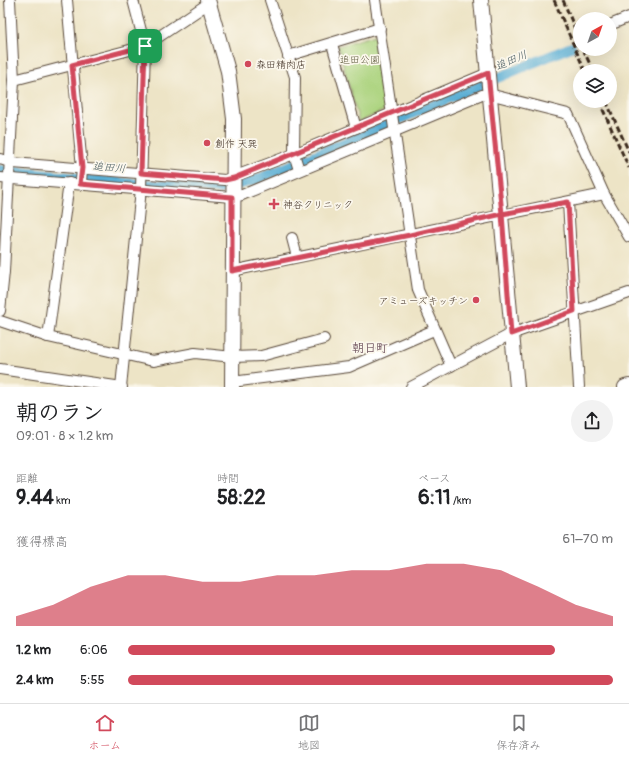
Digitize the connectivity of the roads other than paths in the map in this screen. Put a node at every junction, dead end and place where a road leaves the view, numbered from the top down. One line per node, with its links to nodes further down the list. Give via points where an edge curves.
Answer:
1 (10, 0): 16 (street)
2 (67, 0): 14 (street)
3 (132, 0): 12 (street)
4 (270, 0): 13 (street)
5 (375, 0): 10 (street)
6 (481, 0): 15 (street)
7 (212, 1): 12 (street); 27 (street, via 228,71 234,119)
8 (629, 17): 9 (street)
9 (617, 22)
10 (380, 28): 11 (street); 18 (street)
11 (332, 44): 13 (street); 19 (street)
12 (145, 46): 14 (street); 25 (street)
13 (288, 56): 21 (street, via 294,78)
14 (72, 65): 16 (street); 23 (street)
15 (488, 73): 17 (street); 18 (street)
16 (14, 80): 22 (street)
17 (489, 94): 20 (street); 31 (street, via 568,114); 34 (street)
18 (393, 113): 19 (street); 20 (street)
19 (356, 128): 21 (street)
20 (395, 131): 24 (street); 35 (street)
21 (294, 154): 24 (street); 27 (street)
22 (4, 160): 23 (street); 26 (street)
23 (82, 168): 25 (street); 29 (street)
24 (299, 170): 32 (street)
25 (141, 173): 27 (street, via 225,180); 30 (street)
26 (4, 178): 28 (street); 41 (street, via 4,272)
27 (234, 178): 32 (street)
28 (69, 183): 29 (street); 46 (street)
29 (80, 184): 30 (street)
30 (141, 189): 32 (street); 48 (street)
31 (604, 194): 33 (street); 36 (street)
32 (232, 197): 39 (street)
33 (568, 202): 34 (street); 42 (street)
34 (502, 214): 35 (street); 45 (street)
35 (410, 235): 38 (street); 44 (street, via 418,290)
36 (629, 237)
37 (292, 238): 38 (street)
38 (297, 257): 39 (street)
39 (232, 271): 49 (street)
40 (629, 293): 42 (street)
41 (0, 311)
42 (574, 311): 45 (street); 58 (street)
43 (0, 321): 46 (street)
44 (434, 330): 50 (street); 53 (street, via 349,367)
45 (511, 334): 50 (street); 57 (street)
46 (48, 337): 48 (street)
47 (324, 339): 49 (street, via 261,356)
48 (124, 353): 49 (street, via 153,361 196,353); 55 (street)
49 (233, 357): 53 (street)
50 (451, 366): 56 (street)
51 (0, 369): 52 (street)
52 (62, 383): 55 (street)
53 (232, 384)
54 (629, 386): 59 (street)
55 (121, 387)
56 (411, 387)
57 (517, 387)
58 (579, 387)
59 (625, 387)

